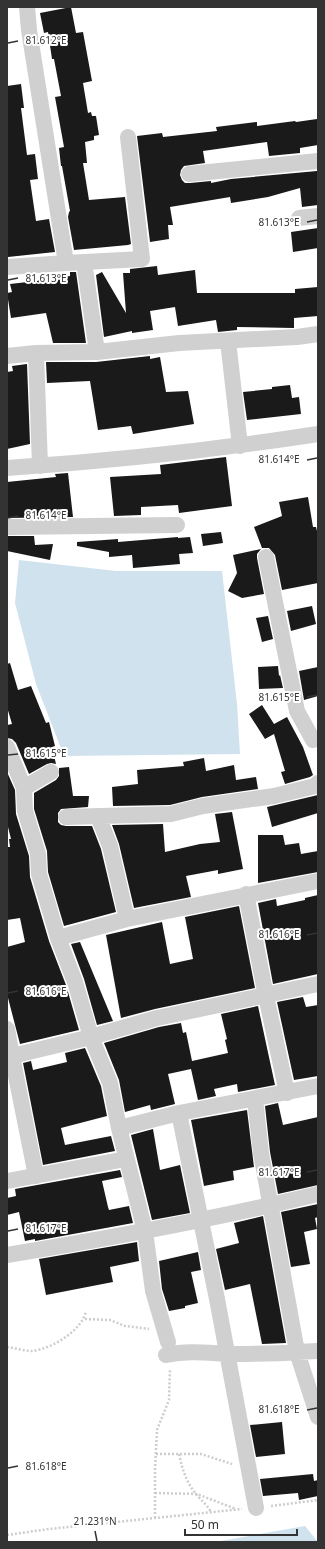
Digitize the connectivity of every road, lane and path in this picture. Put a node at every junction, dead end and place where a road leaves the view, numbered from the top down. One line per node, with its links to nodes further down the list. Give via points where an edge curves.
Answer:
1 (27, 7): 7 (street)
2 (128, 137): 8 (street, via 142,259)
3 (318, 162): 4 (street)
4 (188, 174)
5 (318, 216): 6 (street)
6 (299, 218)
7 (66, 262): 8 (street); 9 (street)
8 (84, 262): 12 (street)
9 (7, 267)
10 (318, 334): 11 (street)
11 (228, 341): 12 (street, via 179,343); 17 (street)
12 (97, 352): 13 (street)
13 (36, 353): 14 (street); 18 (street)
14 (7, 356)
15 (318, 434): 16 (street); 17 (street)
16 (318, 438)
17 (240, 446): 18 (street)
18 (40, 466): 19 (street)
19 (7, 468)
20 (176, 526): 21 (street)
21 (7, 527)
22 (266, 557): 23 (street, via 297,711 312,740)
23 (318, 739)
24 (7, 747): 27 (street)
25 (51, 772): 27 (street)
26 (318, 783): 28 (street, via 315,786 274,796 203,806 170,814)
27 (24, 788): 33 (street, via 25,811 38,854 39,874)
28 (98, 816): 29 (street); 32 (street, via 110,846)
29 (66, 817)
30 (318, 881): 31 (street)
31 (246, 894): 32 (street); 35 (street)
32 (127, 919): 33 (street)
33 (58, 938): 37 (street)
34 (318, 984): 35 (street)
35 (266, 996): 37 (street, via 157,1018); 40 (street)
36 (7, 1028): 38 (street)
37 (91, 1037): 38 (street); 43 (street, via 110,1083)
38 (10, 1057): 45 (street)
39 (318, 1086): 40 (street)
40 (287, 1093): 41 (street)
41 (255, 1099): 42 (street); 48 (street, via 261,1153)
42 (179, 1113): 43 (street); 49 (street)
43 (119, 1128): 44 (street)
44 (126, 1159): 45 (street); 50 (street)
45 (36, 1176): 46 (street)
46 (7, 1182)
47 (318, 1194): 48 (street)
48 (271, 1206): 49 (street); 58 (street)
49 (200, 1220): 50 (street); 59 (street)
50 (145, 1231): 51 (street); 56 (street, via 153,1291)
51 (7, 1255)
52 (86, 1311): 53 (path)
53 (84, 1319): 54 (path, via 110,1320 125,1326); 55 (path, via 76,1329 52,1345 31,1351)
54 (151, 1329)
55 (7, 1347)
56 (167, 1349): 59 (street, via 180,1352); 61 (path, via 170,1371 169,1400 157,1430)
57 (318, 1351): 58 (street)
58 (298, 1352): 59 (street, via 266,1355); 60 (street)
59 (228, 1353): 63 (street)
60 (318, 1417)
61 (156, 1454): 62 (path); 64 (path)
62 (179, 1454): 63 (path, via 201,1454 233,1464); 65 (path, via 185,1477)
63 (248, 1464): 67 (street)
64 (155, 1492): 65 (path); 70 (path)
65 (197, 1494): 68 (path); 69 (path)
66 (318, 1500): 67 (path)
67 (256, 1508): 68 (path)
68 (238, 1510): 69 (path)
69 (211, 1512): 70 (path)
70 (155, 1518): 71 (path)
71 (7, 1535)

